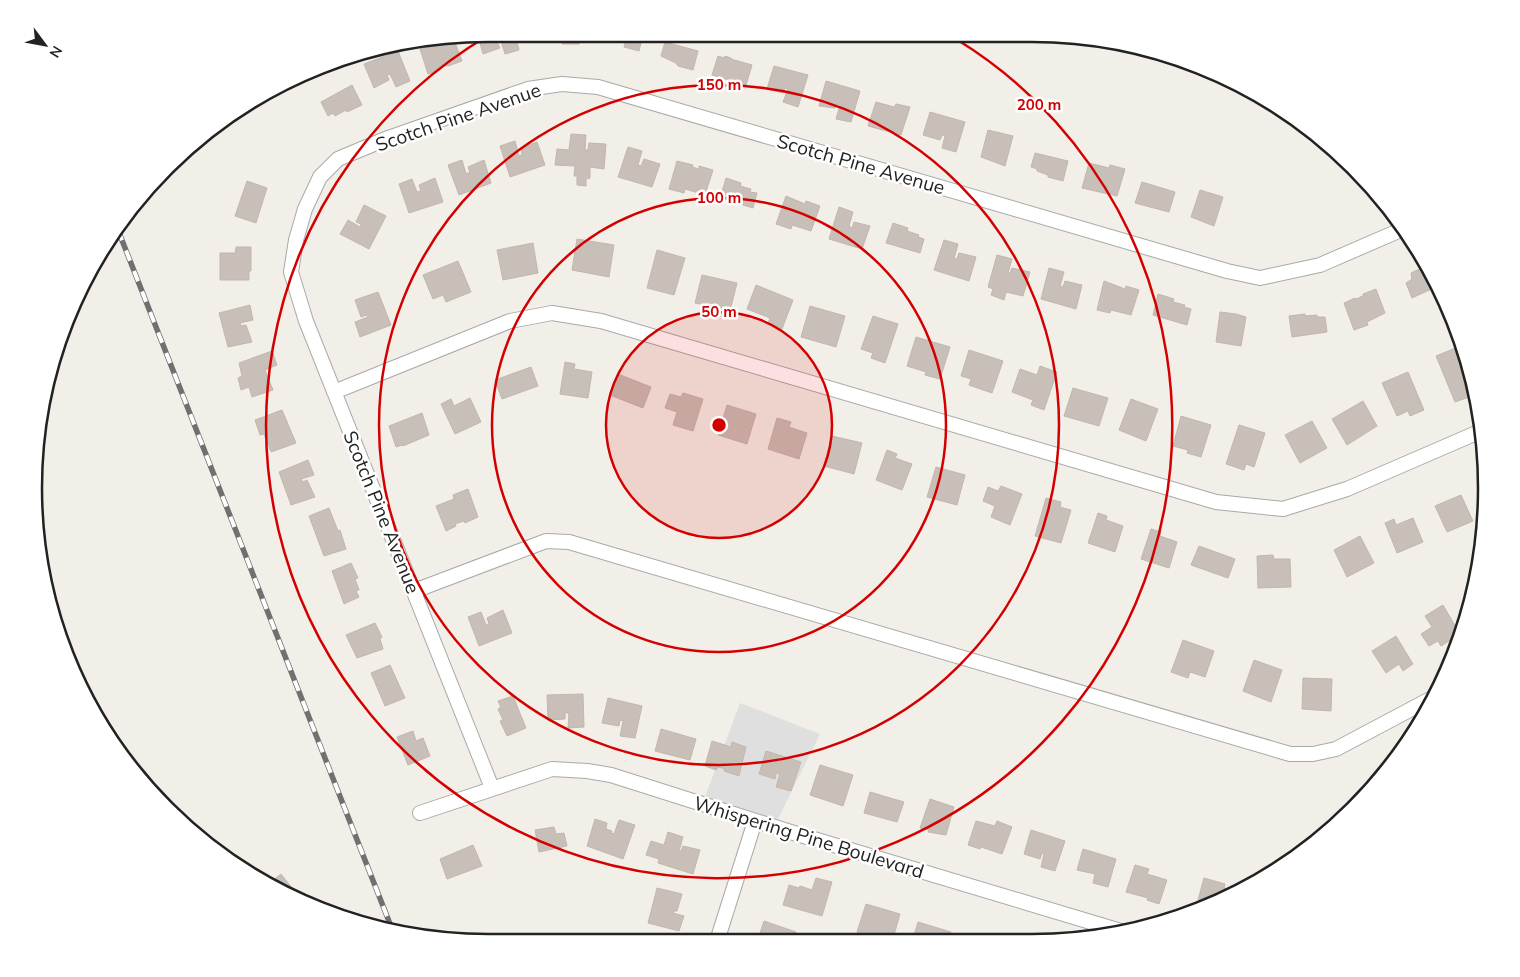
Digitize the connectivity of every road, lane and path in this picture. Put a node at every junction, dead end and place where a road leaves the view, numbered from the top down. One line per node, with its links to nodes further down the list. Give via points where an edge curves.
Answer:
1 (1396, 232): 2 (street, Scotch Pine Avenue, via 1320,265 1260,278 598,87 562,84 528,89 338,159 320,178 305,209 291,272)
2 (334, 392): 3 (street, via 510,321 552,313 601,321 1216,502 1283,509 1347,489); 4 (street, Scotch Pine Avenue)
3 (1474, 434)
4 (414, 591): 5 (street, via 546,541 569,542 1290,754 1314,754 1336,749); 6 (street, Scotch Pine Avenue)
5 (1423, 703)
6 (492, 788): 7 (street, Whispering Pine Boulevard); 8 (street, Whispering Pine Boulevard, via 552,769 586,771 611,775)
7 (420, 813)
8 (755, 821): 9 (street, Whispering Pine Boulevard); 10 (street)
9 (1109, 928)
10 (719, 934)

